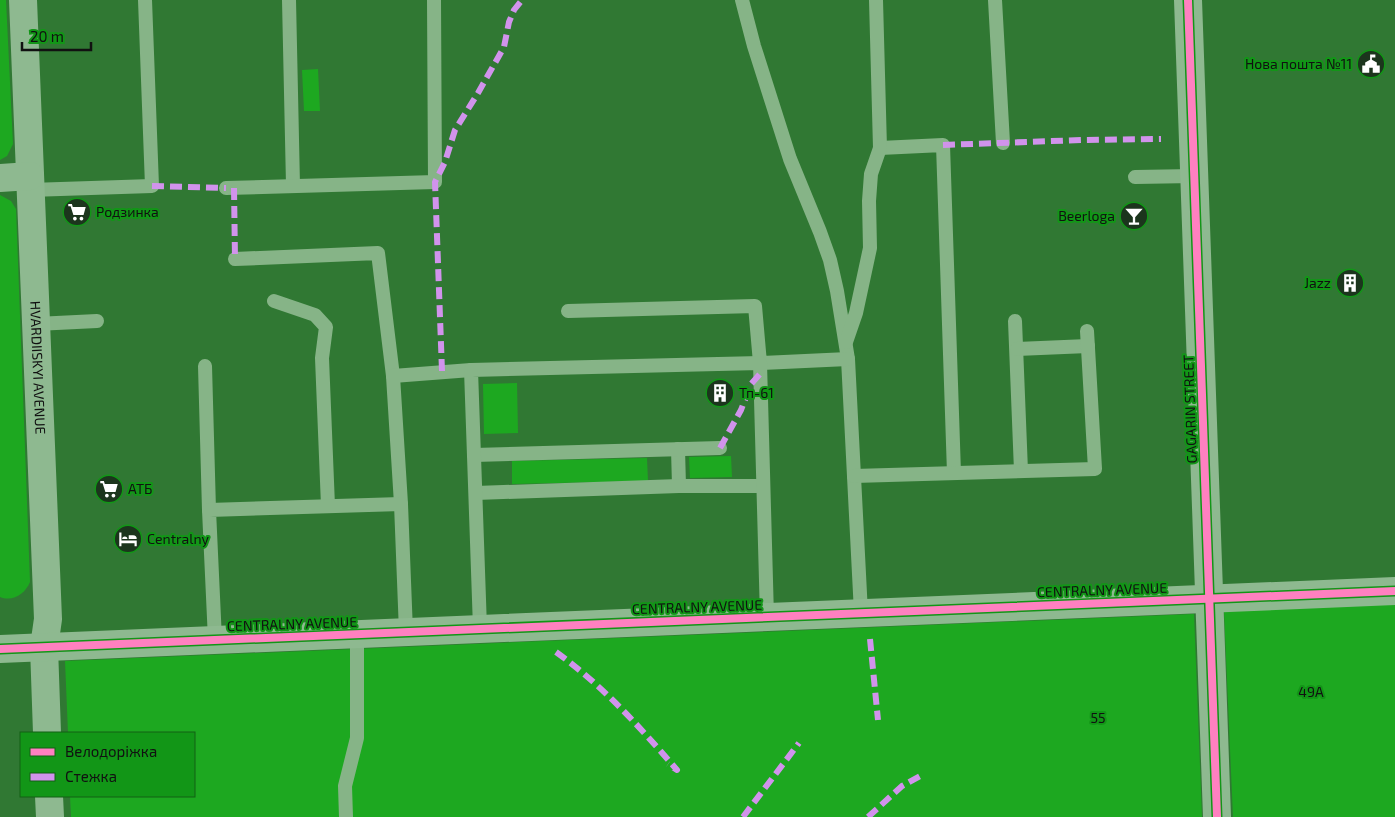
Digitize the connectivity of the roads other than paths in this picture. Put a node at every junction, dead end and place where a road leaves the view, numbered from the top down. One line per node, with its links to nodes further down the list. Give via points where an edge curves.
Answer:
1 (23, 0): 14 (street, HVARDIISKYI AVENUE)
2 (145, 0): 14 (lane, via 152,186)
3 (289, 0): 15 (lane)
4 (434, 0): 15 (lane, via 435,182)
5 (742, 0): 24 (lane, via 790,159 830,260)
6 (876, 0): 10 (lane)
7 (995, 0): 9 (lane)
8 (1188, 0): 11 (street, GAGARIN STREET)
9 (1002, 144)
10 (880, 148): 24 (lane, via 871,174 870,248); 36 (lane, via 943,145)
11 (1194, 176): 12 (lane); 45 (street, GAGARIN STREET)
12 (1135, 177)
13 (0, 178): 14 (street)
14 (30, 183): 22 (street, HVARDIISKYI AVENUE)
15 (293, 185): 16 (lane)
16 (226, 188)
17 (235, 259): 31 (lane, via 378,253)
18 (274, 301): 42 (lane, via 315,315 326,327 322,358)
19 (568, 312): 28 (lane, via 755,306)
20 (97, 321): 22 (lane)
21 (1015, 321): 26 (lane)
22 (36, 324): 52 (street, HVARDIISKYI AVENUE, via 48,619)
23 (1087, 331): 25 (lane)
24 (846, 344): 27 (lane)
25 (1088, 346): 26 (lane); 35 (lane, via 1095,468)
26 (1017, 349): 35 (lane)
27 (848, 359): 28 (lane); 37 (lane)
28 (760, 363): 30 (lane); 39 (lane)
29 (205, 366): 43 (lane)
30 (471, 370): 31 (lane); 34 (lane)
31 (393, 376): 41 (lane)
32 (720, 448): 33 (lane)
33 (678, 449): 34 (lane); 38 (lane)
34 (474, 454): 40 (lane)
35 (1021, 471): 36 (lane)
36 (954, 473): 37 (lane)
37 (854, 476): 46 (lane)
38 (679, 486): 39 (lane); 40 (lane)
39 (763, 486): 47 (lane)
40 (476, 493): 48 (lane)
41 (401, 504): 42 (lane); 49 (lane)
42 (328, 506): 43 (lane)
43 (209, 510): 51 (lane)
44 (1395, 591): 45 (street, CENTRALNY AVENUE)
45 (1210, 599): 46 (street, CENTRALNY AVENUE); 58 (street, GAGARIN STREET)
46 (861, 613): 47 (street, CENTRALNY AVENUE)
47 (767, 617): 48 (street, CENTRALNY AVENUE)
48 (480, 628): 49 (street, CENTRALNY AVENUE)
49 (406, 632): 50 (street, CENTRALNY AVENUE)
50 (357, 634): 51 (street, CENTRALNY AVENUE); 57 (lane, via 357,738 345,786)
51 (215, 640): 52 (street, CENTRALNY AVENUE)
52 (44, 647): 53 (street, CENTRALNY AVENUE); 54 (street, HVARDIISKYI AVENUE)
53 (0, 649)
54 (47, 732)
55 (49, 797): 56 (street)
56 (50, 817)
57 (346, 817)
58 (1217, 817)

